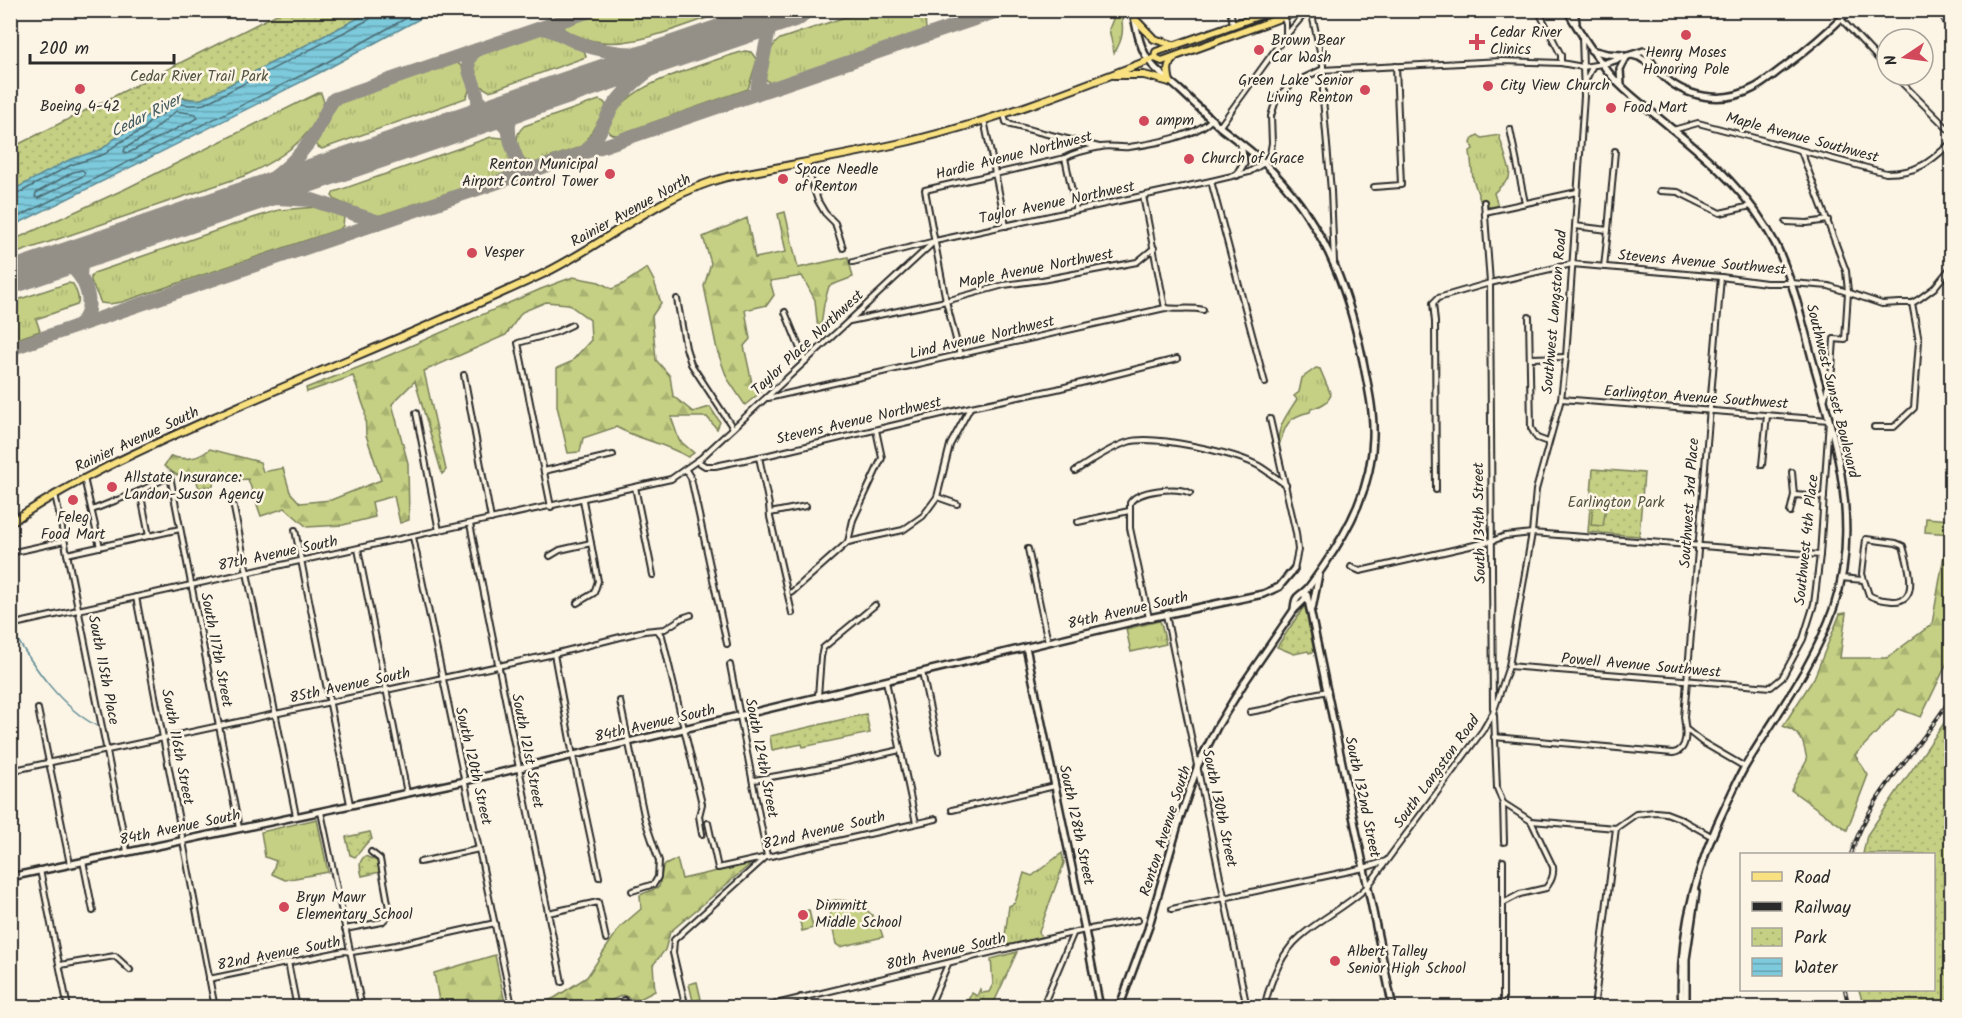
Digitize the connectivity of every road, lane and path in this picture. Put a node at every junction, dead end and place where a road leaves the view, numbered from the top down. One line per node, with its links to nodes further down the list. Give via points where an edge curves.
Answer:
1 (1230, 10): 12 (street)
2 (1275, 10): 12 (main road)
3 (1302, 10): 10 (main road)
4 (1309, 10): 14 (street); 28 (street, via 1320,48)
5 (1567, 10): 13 (street, Southwest Sunset Boulevard)
6 (1574, 10): 13 (street, Southwest Sunset Boulevard)
7 (1850, 10): 11 (street)
8 (1134, 14): 16 (main road, via 1154,39); 21 (street, via 1141,44)
9 (1541, 16): 22 (street, via 1561,55)
10 (1283, 17): 14 (street); 19 (main road)
11 (1841, 19): 18 (street); 27 (street, via 1787,65 1739,94 1716,98 1694,94 1673,84)
12 (1233, 25): 16 (main road)
13 (1576, 27): 15 (street, Southwest Sunset Boulevard)
14 (1286, 34): 37 (street)
15 (1582, 37): 17 (street, Southwest Sunset Boulevard); 26 (street, Southwest Langston Road)
16 (1174, 46): 21 (main road, via 1156,52)
17 (1591, 50): 20 (street); 23 (street, Southwest Sunset Boulevard)
18 (1875, 55)
19 (1177, 56): 21 (main road, via 1162,61); 30 (main road, via 1169,65)
20 (1627, 56): 23 (street); 27 (street, via 1640,57); 27 (street, via 1644,51); 32 (street, via 1620,69)
21 (1152, 59): 29 (main road, Rainier Avenue North); 30 (street, Renton Avenue South)
22 (1561, 63): 24 (street, via 1502,61); 26 (street)
23 (1602, 64): 25 (street); 32 (street, Southwest Sunset Boulevard)
24 (1396, 66): 28 (street); 52 (street, via 1401,185)
25 (1592, 66): 26 (street); 31 (street, Southwest Langston Road)
26 (1583, 67): 31 (street, Southwest Langston Road)
27 (1656, 69)
28 (1321, 70): 48 (street, via 1293,83 1277,97 1271,116 1270,154); 70 (street)
29 (1111, 75): 30 (main road, via 1144,75); 34 (main road, Rainier Avenue North)
30 (1170, 82): 35 (street, Renton Avenue South)
31 (1584, 86): 54 (street, Southwest Langston Road)
32 (1621, 86): 39 (street, Southwest Sunset Boulevard)
33 (1906, 87): 40 (street)
34 (1004, 114): 36 (main road, Rainier Avenue North); 43 (street, via 1011,125)
35 (1212, 119): 37 (street, Renton Avenue South); 43 (street, Hardie Avenue Northwest, via 1193,133 1130,147)
36 (984, 120): 47 (main road, Rainier Avenue North, via 910,141); 49 (street)
37 (1220, 126): 42 (street, Renton Avenue South)
38 (1510, 129): 57 (street)
39 (1673, 129): 44 (street, Maple Avenue Southwest, via 1698,123); 58 (street, Southwest Sunset Boulevard, via 1719,169)
40 (1952, 133)
41 (1952, 142): 44 (street, Maple Avenue Southwest, via 1924,165 1895,173 1874,171)
42 (1241, 144): 48 (street, Renton Avenue South); 50 (street, via 1244,163)
43 (1100, 147): 46 (street, Hardie Avenue Northwest)
44 (1801, 150): 61 (street)
45 (1615, 151): 65 (street)
46 (1065, 158): 49 (street, Hardie Avenue Northwest); 59 (street)
47 (805, 162): 67 (street, via 818,201 835,223); 94 (main road, Rainier Avenue North, via 697,187 545,273)
48 (1264, 163): 50 (street, Taylor Avenue Northwest); 70 (street, Renton Avenue South, via 1301,204)
49 (995, 173): 63 (street); 66 (street, Hardie Avenue Northwest, via 924,190)
50 (1237, 175): 51 (street, Taylor Avenue Northwest)
51 (1211, 181): 55 (street, Taylor Avenue Northwest); 93 (street)
52 (1374, 187)
53 (1660, 191): 58 (street, via 1678,192 1720,213)
54 (1577, 192): 57 (street); 64 (street, Southwest Langston Road)
55 (1143, 196): 59 (street, Taylor Avenue Northwest); 68 (street)
56 (1484, 202): 60 (street, South 134th Street)
57 (1525, 203): 60 (street)
58 (1751, 206): 76 (street, Southwest Sunset Boulevard, via 1774,243)
59 (1076, 210): 63 (street, Taylor Avenue Northwest)
60 (1485, 212): 75 (street, South 134th Street)
61 (1828, 220): 62 (street); 77 (street, via 1846,272)
62 (1786, 222)
63 (1005, 226): 66 (street, Taylor Avenue Northwest)
64 (1575, 226): 65 (street); 71 (street, Southwest Langston Road)
65 (1608, 230): 73 (street)
66 (935, 242): 69 (street, Taylor Avenue Northwest); 79 (street); 85 (street, Taylor Place Northwest)
67 (843, 248)
68 (1154, 248): 79 (street, Maple Avenue Northwest, via 1137,262 1004,285); 81 (street)
69 (853, 262)
70 (1334, 262): 161 (street, Renton Avenue South, via 1354,318 1372,412 1373,446 1362,498)
71 (1572, 264): 73 (street, Stevens Avenue Southwest); 75 (street, Stevens Avenue Southwest); 88 (street, Southwest Langston Road)
72 (1952, 266): 80 (street, via 1934,288)
73 (1604, 267): 74 (street, Stevens Avenue Southwest)
74 (1721, 277): 76 (street, Stevens Avenue Southwest); 99 (street, Southwest 3rd Place)
75 (1490, 283): 119 (street, Stevens Avenue Southwest, via 1438,298 1433,303); 146 (street, South 134th Street)
76 (1791, 283): 77 (street, Stevens Avenue Southwest); 97 (street, Southwest Sunset Boulevard)
77 (1848, 292): 80 (street, Stevens Avenue Southwest, via 1882,304); 97 (street, via 1845,340 1834,339)
78 (677, 299): 104 (street, via 691,364)
79 (946, 301): 85 (street, Maple Avenue Northwest); 87 (street)
80 (1912, 303): 105 (street, via 1920,341 1914,408 1894,427)
81 (1165, 308): 82 (street, Lind Avenue Northwest); 87 (street, Lind Avenue Northwest)
82 (1203, 310)
83 (785, 312): 91 (street)
84 (1529, 317): 89 (street)
85 (849, 321): 91 (street, Taylor Place Northwest)
86 (572, 325): 113 (street, via 518,343)
87 (960, 355): 95 (street, Lind Avenue Northwest)
88 (1566, 357): 89 (street); 96 (street, Southwest Langston Road)
89 (1531, 358): 107 (street, via 1531,428 1537,438)
90 (1177, 359): 98 (street, Stevens Avenue Northwest)
91 (805, 362): 95 (street, Taylor Place Northwest)
92 (464, 375): 135 (street)
93 (1264, 383)
94 (279, 389): 116 (main road, Rainier Avenue South)
95 (766, 398): 104 (street, Taylor Place Northwest)
96 (1561, 399): 99 (street, Earlington Avenue Southwest); 107 (street, Southwest Langston Road)
97 (1824, 400): 103 (street, Southwest Sunset Boulevard)
98 (971, 407): 106 (street, Stevens Avenue Northwest); 124 (street, via 950,445)
99 (1708, 411): 101 (street, Earlington Avenue Southwest); 150 (street, Southwest 3rd Place)
100 (416, 413): 141 (street)
101 (1767, 415): 103 (street, Earlington Avenue Southwest); 111 (street)
102 (1270, 418): 117 (street)
103 (1829, 420): 125 (street, Southwest 4th Place); 163 (street, Southwest Sunset Boulevard, via 1845,504 1846,544)
104 (733, 428): 110 (street, Taylor Place Northwest)
105 (1874, 428)
106 (876, 430): 109 (street, Stevens Avenue Northwest); 147 (street, via 882,458 853,520)
107 (1548, 442): 142 (street, Southwest Langston Road, via 1536,490)
108 (613, 455): 113 (street)
109 (759, 457): 110 (street, Stevens Avenue Northwest, via 709,467); 134 (street)
110 (697, 461): 112 (street)
111 (1762, 465)
112 (686, 470): 118 (street, via 671,479); 180 (street, via 691,478)
113 (544, 471): 130 (street)
114 (1075, 471): 117 (street, via 1120,444 1145,440 1242,459)
115 (1792, 472): 123 (street)
116 (84, 477): 122 (main road, Rainier Avenue South); 131 (street)
117 (1286, 485): 159 (street, via 1298,550)
118 (635, 487): 126 (street); 162 (street)
119 (1436, 490)
120 (140, 491): 131 (street); 139 (street, South 117th Street, via 170,476); 143 (street)
121 (1190, 493): 132 (street, via 1176,489 1138,495 1132,499)
122 (55, 494): 137 (main road, Rainier Avenue South); 145 (street, South 115th Place)
123 (1794, 495): 125 (street); 133 (street)
124 (937, 497): 128 (street); 147 (street, via 910,526)
125 (1824, 497): 155 (street, Southwest 4th Place)
126 (583, 500): 130 (street); 148 (street)
127 (233, 503): 160 (street)
128 (957, 504)
129 (806, 506): 134 (street)
130 (551, 507): 135 (street, 87th Avenue South)
131 (92, 510): 149 (street)
132 (1129, 510): 136 (street); 176 (street)
133 (1790, 512)
134 (770, 513): 172 (street)
135 (491, 519): 138 (street, 87th Avenue South)
136 (1078, 522)
137 (10, 523)
138 (470, 524): 141 (street, 87th Avenue South); 184 (street, South 121st Street)
139 (180, 530): 143 (street); 165 (street, South 117th Street)
140 (295, 530): 157 (street)
141 (439, 531): 144 (street, 87th Avenue South)
142 (1532, 533): 146 (street); 150 (street); 185 (street, Southwest Langston Road)
143 (149, 536): 149 (street)
144 (413, 537): 151 (street, 87th Avenue South); 187 (street, South 120th Street)
145 (64, 541): 153 (street); 154 (street, South 115th Place)
146 (1492, 541): 158 (street, via 1360,571); 198 (street, South 134th Street)
147 (848, 542): 167 (street)
148 (591, 543): 156 (street); 169 (street, via 597,586 590,596)
149 (100, 547): 154 (street)
150 (1699, 547): 155 (street); 189 (street, Southwest 3rd Place)
151 (358, 549): 157 (street, 87th Avenue South); 191 (street)
152 (1028, 549): 179 (street)
153 (10, 552)
154 (67, 554): 171 (street, South 115th Place)
155 (1820, 555): 190 (street, Southwest 4th Place, via 1809,625 1782,678)
156 (550, 556)
157 (302, 561): 160 (street, 87th Avenue South); 195 (street)
158 (1351, 567)
159 (1294, 570): 174 (street, 84th Avenue South, via 1270,592)
160 (247, 573): 165 (street, 87th Avenue South); 199 (street)
161 (1319, 573): 166 (street, Renton Avenue South); 173 (street)
162 (653, 575)
163 (1841, 578): 164 (street); 213 (street, Southwest Sunset Boulevard, via 1820,643)
164 (1863, 580): 164 (street, via 1872,598 1896,601 1907,596 1911,581 1903,546 1866,539)
165 (191, 585): 168 (street, 87th Avenue South); 201 (street, South 117th Street)
166 (1305, 591): 173 (street, South 132nd Street); 212 (street, Renton Avenue South, via 1305,600 1244,683)
167 (792, 592)
168 (135, 597): 171 (street, 87th Avenue South); 205 (street, South 116th Street)
169 (577, 603)
170 (875, 605): 193 (street, via 823,648)
171 (78, 610): 177 (street, 87th Avenue South); 208 (street, South 115th Place)
172 (792, 613)
173 (1311, 613): 192 (street, South 132nd Street)
174 (1166, 614): 176 (street, 84th Avenue South); 212 (street, South 130th Street)
175 (691, 615): 178 (street, 85th Avenue South)
176 (1149, 618): 179 (street, 84th Avenue South)
177 (10, 625)
178 (657, 630): 182 (street, 85th Avenue South); 202 (street, via 662,636)
179 (1048, 642): 181 (street, 84th Avenue South)
180 (727, 644)
181 (1026, 647): 186 (street, 84th Avenue South); 218 (street, South 128th Street)
182 (554, 654): 184 (street, 85th Avenue South); 210 (street)
183 (730, 665): 200 (street, South 124th Street)
184 (497, 666): 187 (street, 85th Avenue South); 214 (street, South 121st Street)
185 (1509, 666): 189 (street, Powell Avenue Southwest); 198 (street, Southwest Langston Road)
186 (922, 672): 188 (street, 84th Avenue South); 209 (street)
187 (441, 678): 191 (street, 85th Avenue South); 217 (street, South 120th Street)
188 (886, 681): 193 (street, 84th Avenue South); 207 (street)
189 (1687, 682): 190 (street, Powell Avenue Southwest); 203 (street, Southwest 3rd Place)
190 (1771, 687)
191 (387, 691): 195 (street, 85th Avenue South); 219 (street)
192 (1328, 692): 197 (street); 245 (street, South 132nd Street)
193 (818, 696): 200 (street, 84th Avenue South)
194 (620, 700): 206 (street)
195 (331, 703): 199 (street, 85th Avenue South); 221 (street)
196 (38, 709): 211 (street)
197 (1250, 712)
198 (1493, 713): 204 (street, South 134th Street); 240 (street, South Langston Road)
199 (276, 714): 201 (street, 85th Avenue South); 224 (street)
200 (741, 716): 202 (street, 84th Avenue South); 216 (street, South 124th Street)
201 (219, 727): 205 (street, 85th Avenue South); 229 (street, South 117th Street)
202 (684, 729): 206 (street, 84th Avenue South); 231 (street, via 702,804)
203 (1687, 730): 204 (street, via 1681,751 1673,753); 213 (street)
204 (1494, 737): 220 (street, South 134th Street, via 1497,788)
205 (163, 738): 208 (street, 85th Avenue South); 233 (street, South 116th Street)
206 (630, 742): 210 (street, 84th Avenue South); 251 (street, via 659,870 650,887)
207 (900, 750): 216 (street); 228 (street)
208 (106, 751): 211 (street, 85th Avenue South); 236 (street, South 115th Place)
209 (939, 751)
210 (573, 756): 214 (street, 84th Avenue South); 248 (street)
211 (49, 763): 215 (street, 85th Avenue South); 244 (street)
212 (1198, 765): 252 (street, South 130th Street); 274 (street, Renton Avenue South, via 1148,929)
213 (1745, 767): 232 (street, Southwest Sunset Boulevard)
214 (518, 768): 217 (street, 84th Avenue South); 256 (street, South 121st Street)
215 (10, 771)
216 (754, 780): 238 (street, South 124th Street)
217 (465, 781): 219 (street, 84th Avenue South); 235 (street, South 120th Street)
218 (1055, 786): 222 (street); 260 (street, South 128th Street)
219 (407, 793): 221 (street, 84th Avenue South)
220 (1503, 803): 226 (street); 234 (street, South 134th Street)
221 (350, 804): 223 (street, 84th Avenue South)
222 (952, 810)
223 (321, 811): 224 (street, 84th Avenue South); 259 (street)
224 (296, 816): 229 (street, 84th Avenue South)
225 (936, 819): 228 (street, 82nd Avenue South)
226 (1531, 821): 230 (street); 253 (street, via 1553,867 1553,878 1546,888)
227 (708, 823): 238 (street, 82nd Avenue South, via 718,868)
228 (916, 823): 238 (street, 82nd Avenue South)
229 (240, 828): 233 (street, 84th Avenue South)
230 (1616, 828): 232 (street, via 1636,814 1655,812 1679,818); 289 (street)
231 (702, 834)
232 (1711, 836): 249 (street, Southwest Sunset Boulevard)
233 (182, 840): 236 (street, 84th Avenue South); 268 (street, South 116th Street)
234 (1504, 842)
235 (479, 849): 242 (street); 258 (street, South 120th Street)
236 (127, 852): 239 (street, 84th Avenue South)
237 (372, 852): 259 (street, via 380,859 389,916 382,922)
238 (767, 856): 280 (street, via 674,940 673,953)
239 (83, 861): 244 (street, 84th Avenue South); 255 (street)
240 (1387, 861): 245 (street); 250 (street, South Langston Road)
241 (1503, 861): 253 (street)
242 (420, 862)
243 (10, 864): 247 (street)
244 (70, 864): 246 (street, 84th Avenue South)
245 (1364, 868): 250 (street, South 132nd Street); 252 (street)
246 (40, 870): 247 (street, 84th Avenue South); 266 (street)
247 (12, 876)
248 (598, 877)
249 (1697, 882): 290 (street, Southwest Sunset Boulevard, via 1684,929); 291 (street, Southwest Sunset Boulevard, via 1686,959)
250 (1368, 886): 286 (street, South Langston Road, via 1291,946 1277,968); 287 (street, South 132nd Street)
251 (632, 891)
252 (1226, 897): 254 (street); 285 (street, South 130th Street)
253 (1503, 903): 288 (street)
254 (1172, 909)
255 (93, 910)
256 (548, 914): 262 (street, via 598,902); 269 (street, South 121st Street)
257 (1138, 920): 260 (street, 80th Avenue South)
258 (495, 923): 263 (street, 82nd Avenue South); 271 (street, South 120th Street)
259 (345, 929): 263 (street)
260 (1085, 930): 261 (street, 80th Avenue South); 273 (street, South 128th Street)
261 (1073, 934): 265 (street, 80th Avenue South); 284 (street)
262 (606, 939)
263 (350, 952): 264 (street, 82nd Avenue South); 278 (street)
264 (288, 962): 268 (street, 82nd Avenue South); 277 (street)
265 (948, 964): 270 (street, 80th Avenue South); 283 (street)
266 (60, 965): 267 (street, via 115,956); 275 (street)
267 (130, 970)
268 (209, 979): 276 (street, South 116th Street)
269 (562, 982)
270 (801, 998): 281 (street, 80th Avenue South); 282 (street)
271 (511, 1000)
272 (624, 1000): 279 (street)
273 (1099, 1005): 274 (street)
274 (1120, 1005)
275 (68, 1008)
276 (215, 1008)
277 (297, 1008)
278 (362, 1008)
279 (626, 1008)
280 (686, 1008)
281 (759, 1008)
282 (803, 1008)
283 (929, 1008)
284 (1042, 1008)
285 (1247, 1008)
286 (1264, 1008)
287 (1393, 1008)
288 (1503, 1008)
289 (1594, 1008)
290 (1682, 1008)
291 (1686, 1008)

